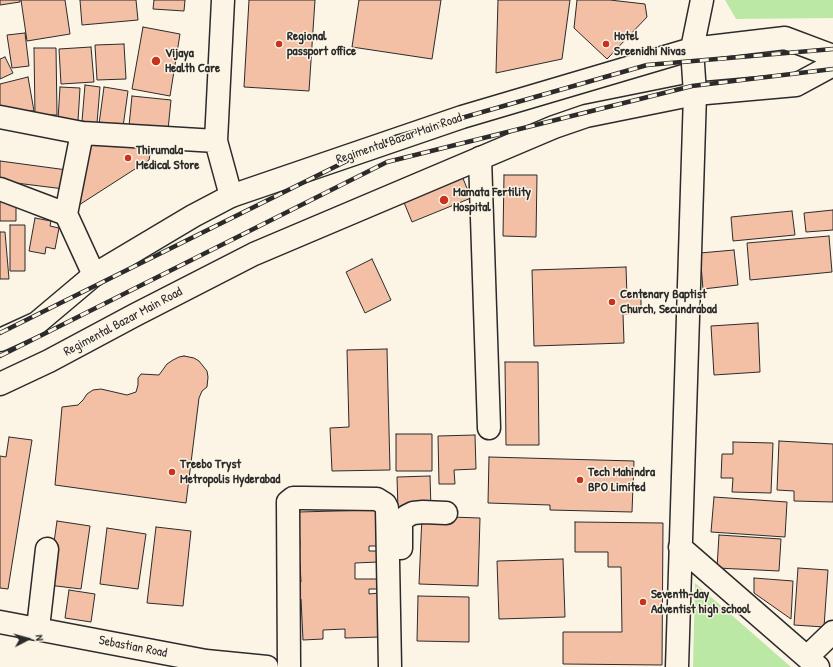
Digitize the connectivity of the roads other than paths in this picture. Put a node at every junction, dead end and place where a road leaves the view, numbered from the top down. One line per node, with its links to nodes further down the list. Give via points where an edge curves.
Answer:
1 (223, 0): 9 (street)
2 (702, 0): 3 (street)
3 (692, 49): 4 (street, Regimental Bazar Main Road, via 785,38); 6 (street); 12 (street, Regimental Bazar Main Road, via 462,116)
4 (833, 56)
5 (833, 65): 6 (street, Regimental Bazar Main Road, via 796,85)
6 (695, 94): 10 (street, Regimental Bazar Main Road, via 586,116); 19 (street)
7 (0, 118): 8 (street)
8 (82, 133): 9 (street); 13 (street)
9 (216, 141): 12 (street)
10 (480, 158): 16 (street, Regimental Bazar Main Road, via 254,254); 17 (street)
11 (0, 188): 13 (street)
12 (232, 196): 14 (street, Regimental Bazar Main Road, via 193,216)
13 (66, 214): 14 (street)
14 (94, 276): 15 (street, Regimental Bazar Main Road, via 37,323)
15 (0, 340)
16 (0, 384)
17 (490, 428)
18 (446, 513): 28 (street, via 413,513 401,521)
19 (680, 546): 24 (street); 29 (street)
20 (47, 549): 22 (street)
21 (0, 622): 22 (street, Sebastian Road)
22 (38, 628): 25 (street, Sebastian Road, via 206,661)
23 (833, 632): 24 (street)
24 (812, 662)
25 (267, 667)
26 (289, 667): 27 (street, via 288,502 293,498 378,499 385,504)
27 (390, 667)
28 (401, 667)
29 (677, 667)

